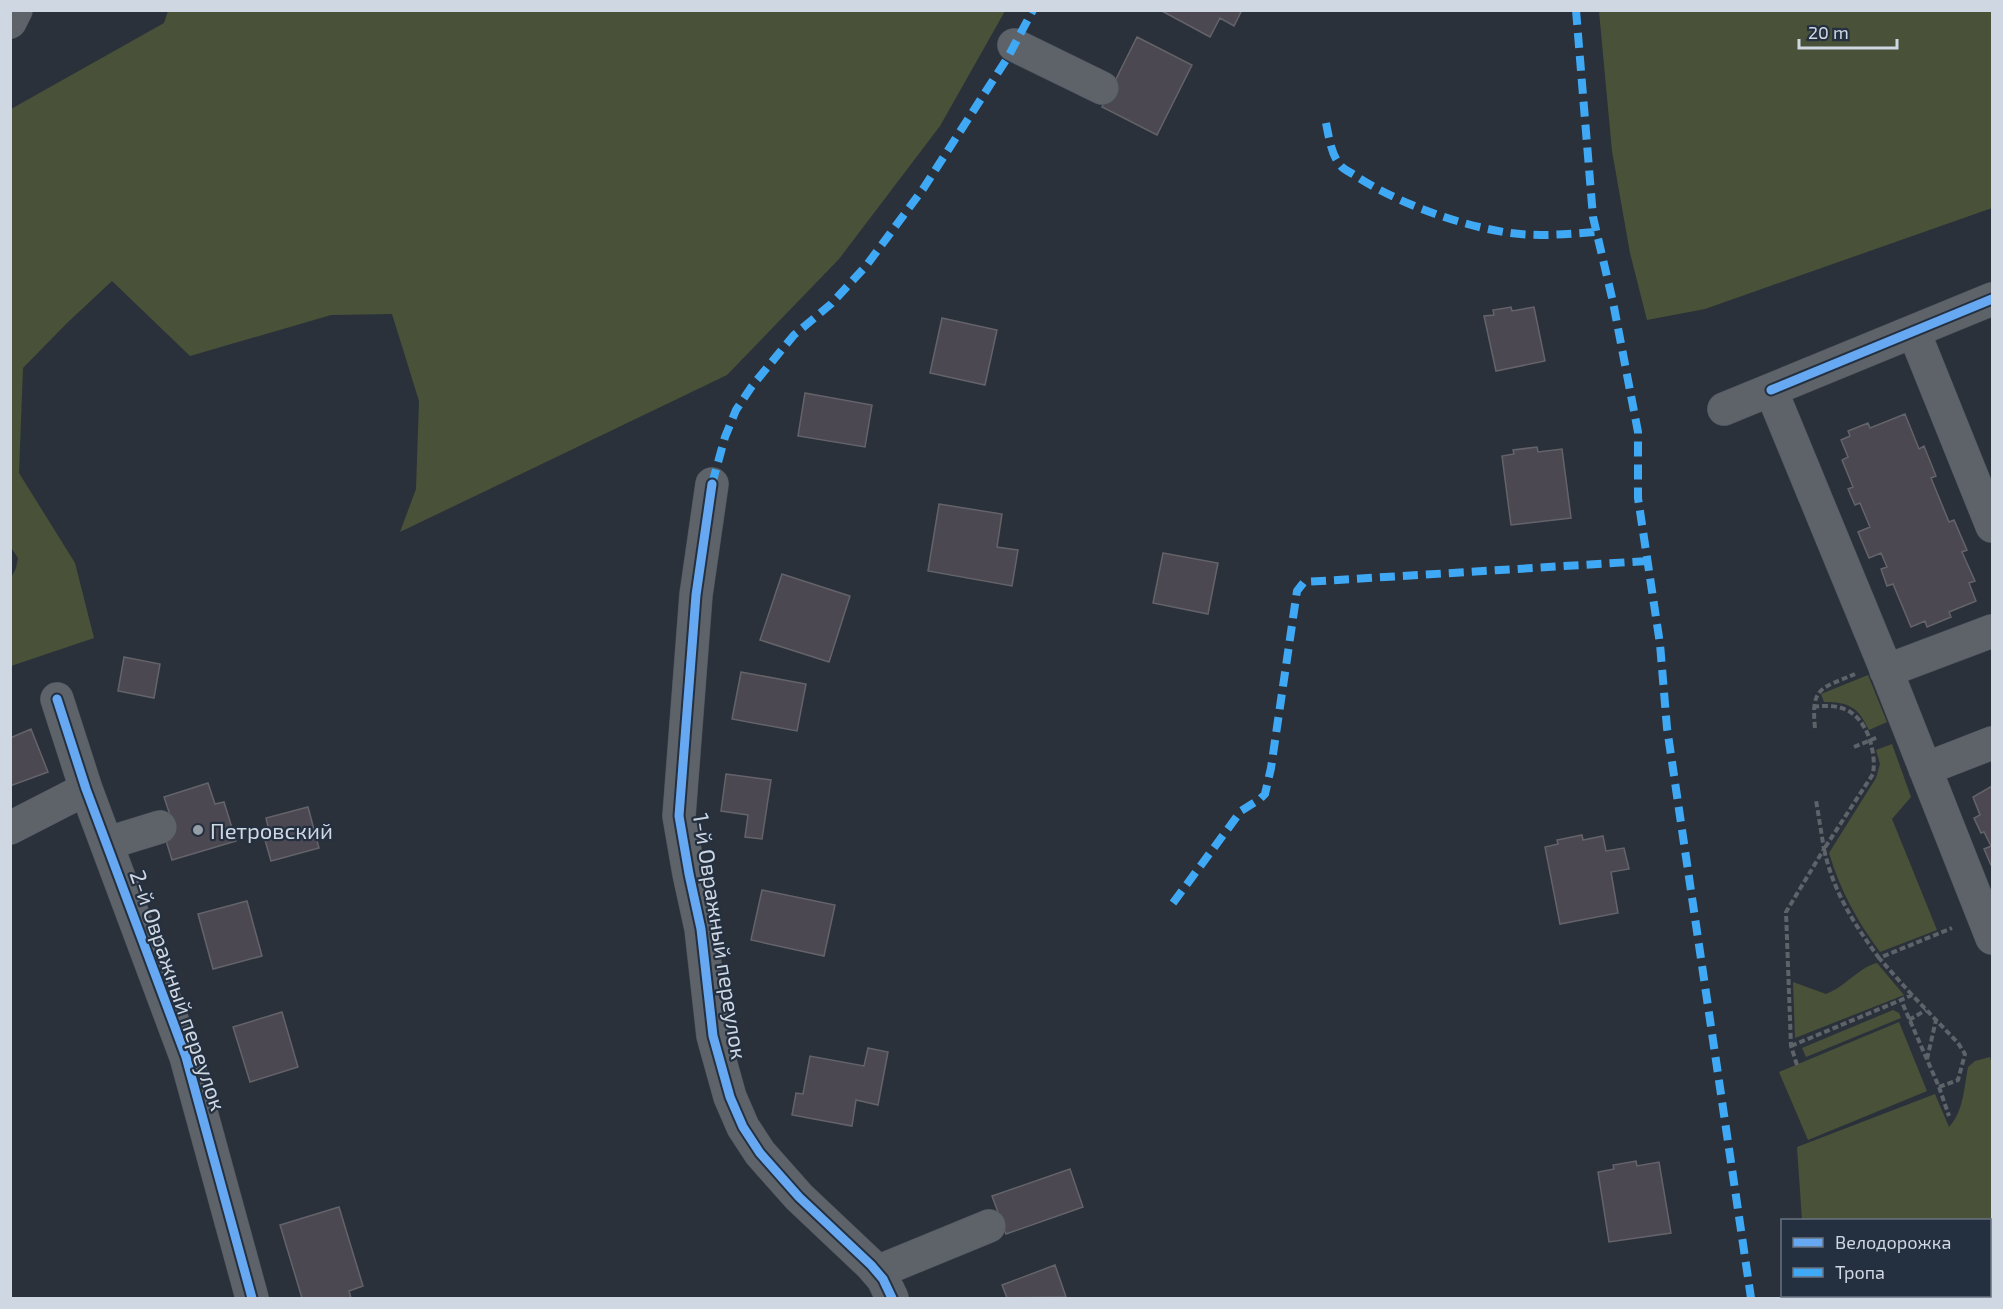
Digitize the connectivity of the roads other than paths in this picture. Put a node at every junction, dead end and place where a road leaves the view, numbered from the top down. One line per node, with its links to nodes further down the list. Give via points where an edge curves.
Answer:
1 (16, 10): 2 (street)
2 (10, 22)
3 (1014, 45): 4 (street)
4 (1102, 88)
5 (1992, 299): 6 (street)
6 (1914, 332): 7 (street); 10 (street)
7 (1771, 390): 8 (street); 12 (street)
8 (1724, 409)
9 (712, 484): 22 (street, 1-й Овражный переулок, via 696,595 679,816 701,929 713,1036 730,1097 759,1153)
10 (1992, 526)
11 (1992, 631): 12 (street)
12 (1885, 667): 15 (street)
13 (57, 699): 16 (street, 2-й Овражный переулок)
14 (1992, 743): 15 (street)
15 (1925, 769): 20 (street)
16 (86, 789): 18 (street); 19 (street, 2-й Овражный переулок)
17 (160, 827): 19 (street)
18 (10, 828)
19 (108, 843): 23 (street, 2-й Овражный переулок, via 186,1057)
20 (1988, 927)
21 (989, 1226): 22 (street)
22 (884, 1285)
23 (252, 1299)

